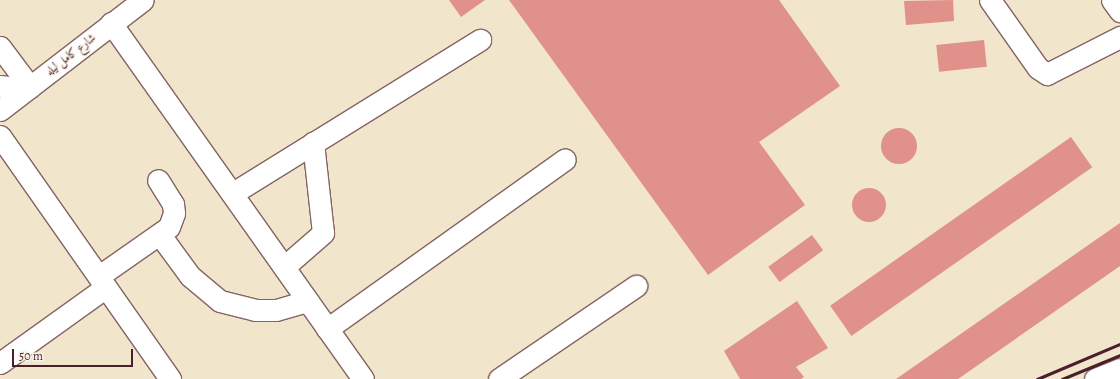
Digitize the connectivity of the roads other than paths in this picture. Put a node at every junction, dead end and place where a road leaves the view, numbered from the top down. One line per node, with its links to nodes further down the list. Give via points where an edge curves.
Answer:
1 (143, 0): 5 (street, شارع كامل ليله)
2 (990, 0): 6 (street, via 1038,68 1047,74)
3 (1112, 0): 4 (street)
4 (1120, 11)
5 (111, 23): 10 (street, شارع كامل ليله); 16 (street)
6 (1120, 38)
7 (480, 40): 13 (street)
8 (0, 47): 10 (street)
9 (0, 86): 10 (street)
10 (29, 88): 11 (street, شارع كامل ليله)
11 (0, 110)
12 (0, 136): 19 (street)
13 (314, 143): 16 (street); 18 (street, via 323,234)
14 (565, 160): 22 (street)
15 (158, 180): 17 (street, via 174,212 169,227)
16 (233, 193): 18 (street)
17 (160, 235): 19 (street); 21 (street, via 190,276 220,301 255,310 276,310)
18 (284, 267): 21 (street)
19 (102, 282): 23 (street); 25 (street)
20 (636, 286): 27 (street)
21 (308, 301): 22 (street)
22 (327, 329): 26 (street)
23 (0, 363)
24 (1120, 369): 28 (street)
25 (170, 379)
26 (363, 379)
27 (499, 379)
28 (1095, 379)

